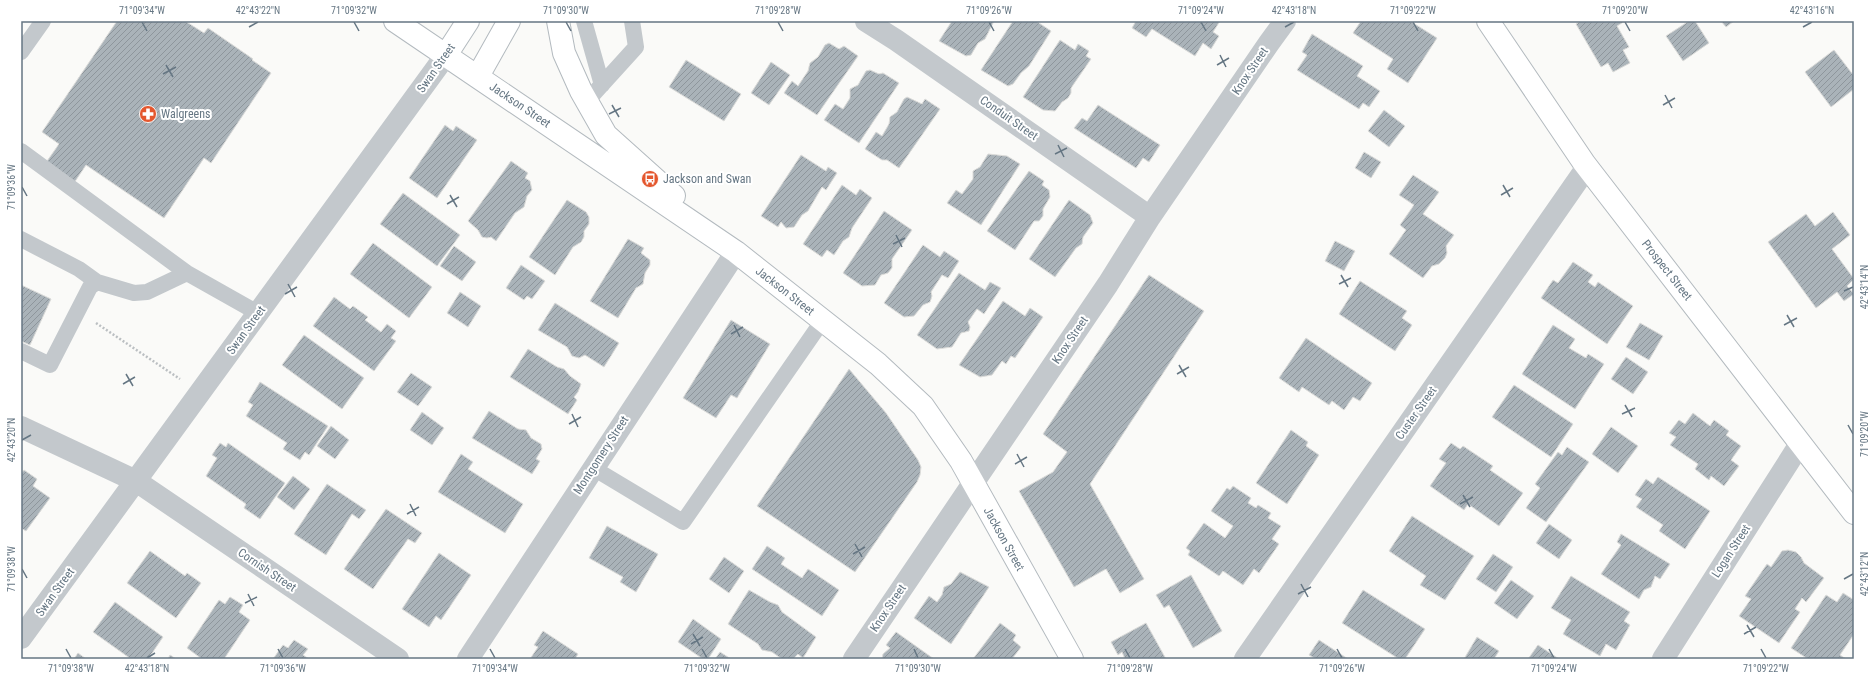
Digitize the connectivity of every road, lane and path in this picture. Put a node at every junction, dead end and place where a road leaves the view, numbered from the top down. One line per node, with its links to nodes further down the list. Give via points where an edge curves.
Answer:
1 (43, 21): 11 (lane)
2 (395, 21): 12 (main road, Jackson Street)
3 (468, 21): 12 (main road, Swan Street)
4 (509, 21): 13 (main road)
5 (558, 21): 15 (main road, via 564,53)
6 (584, 21): 14 (lane)
7 (632, 21): 14 (lane, via 636,47)
8 (866, 21): 18 (street, Conduit Street, via 903,44)
9 (1286, 21): 18 (street, Knox Street)
10 (1488, 21): 17 (main road, Prospect Street)
11 (21, 52)
12 (446, 55): 13 (main road, Jackson Street); 24 (street, Swan Street)
13 (478, 76): 20 (main road, Jackson Street)
14 (602, 85): 15 (lane)
15 (587, 101): 20 (main road, via 606,135)
16 (21, 151): 21 (lane)
17 (1587, 167): 29 (main road, Prospect Street); 39 (street, Custer Street)
18 (1150, 217): 32 (street, Knox Street, via 1108,284)
19 (21, 239): 22 (lane, via 79,269)
20 (736, 252): 25 (main road, Jackson Street); 30 (street, Montgomery Street)
21 (187, 274): 22 (lane, via 147,292 134,293); 24 (lane)
22 (97, 282): 23 (lane, via 90,287)
23 (78, 313): 26 (lane, via 50,365); 27 (path)
24 (258, 313): 27 (street, Swan Street)
25 (823, 320): 30 (lane, via 683,522); 32 (main road, Jackson Street, via 878,364 924,406)
26 (21, 351)
27 (201, 391): 31 (street, Swan Street)
28 (21, 427): 31 (street, Cornish Street)
29 (1800, 444): 33 (main road, Prospect Street); 40 (street, Logan Street)
30 (593, 468): 36 (street, Montgomery Street)
31 (136, 481): 34 (street, Swan Street); 35 (street, Cornish Street)
32 (973, 483): 37 (street, Knox Street); 38 (main road, Jackson Street)
33 (1854, 513)
34 (21, 638)
35 (398, 659)
36 (468, 659)
37 (854, 659)
38 (1072, 659)
39 (1246, 659)
40 (1662, 659)

